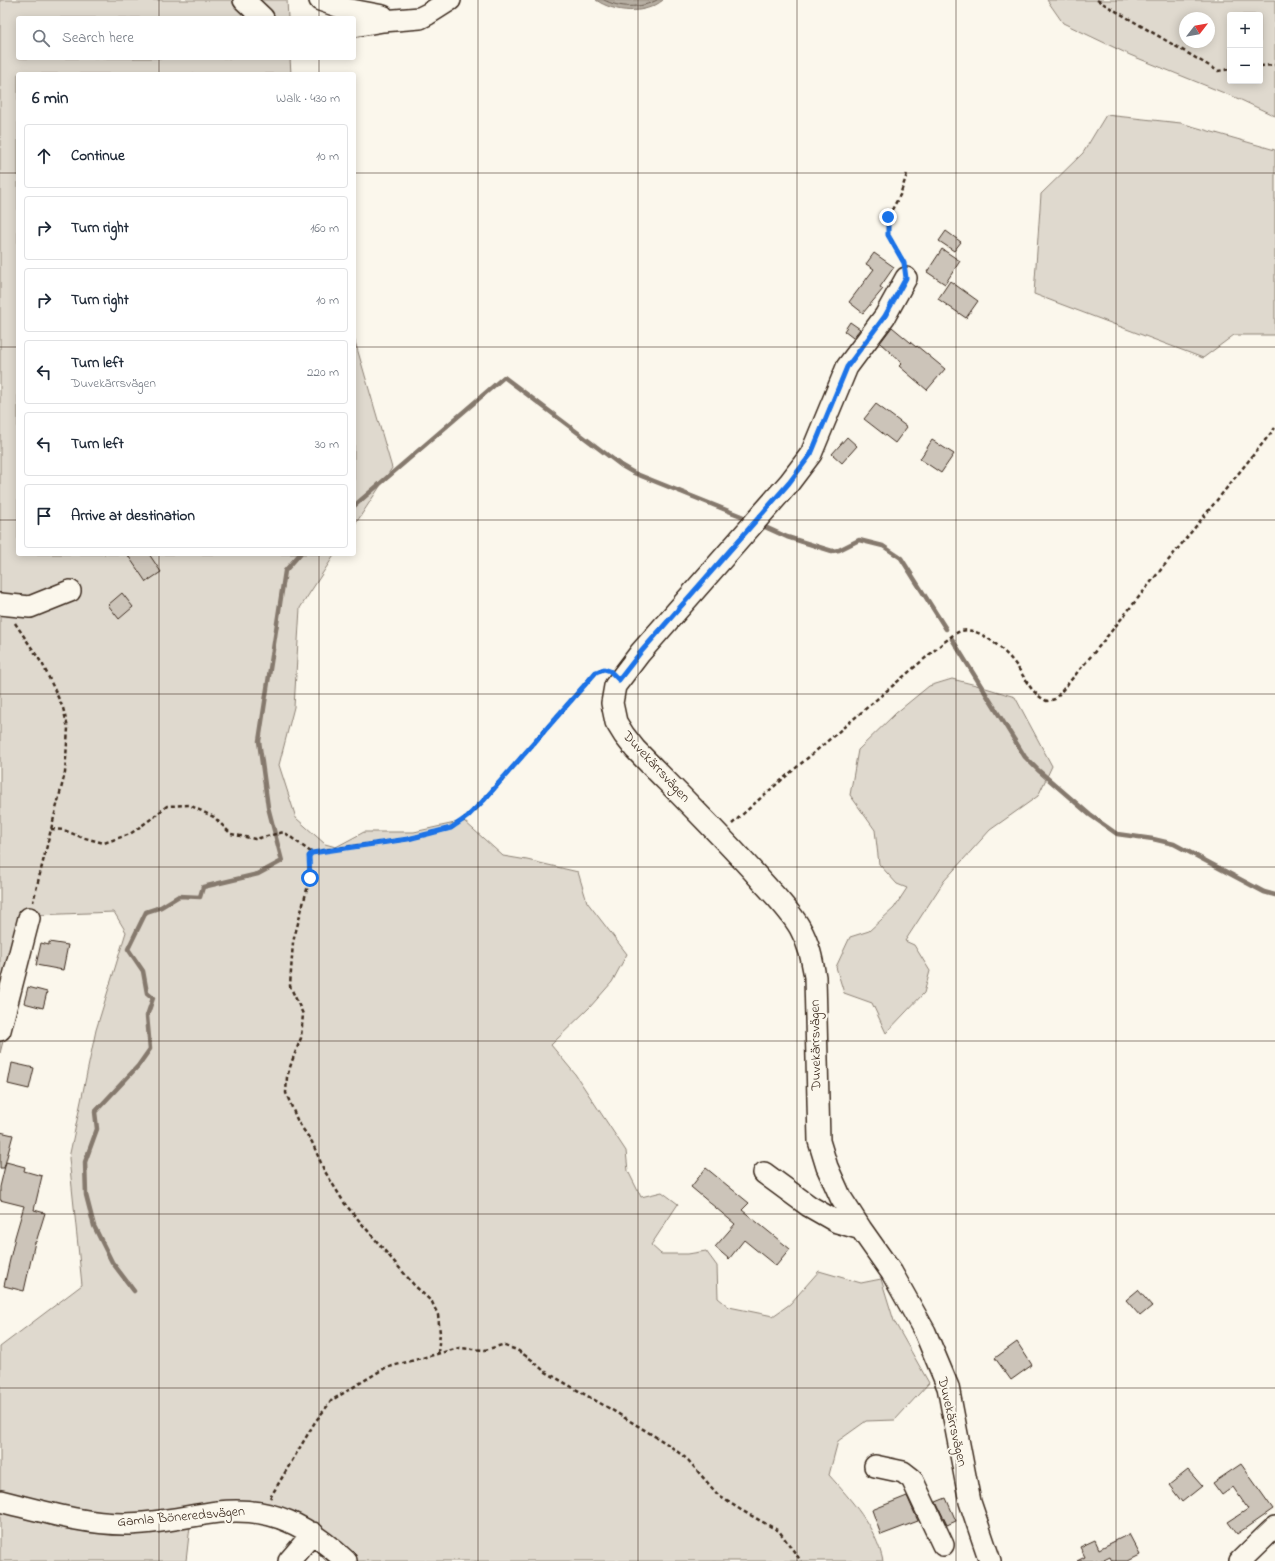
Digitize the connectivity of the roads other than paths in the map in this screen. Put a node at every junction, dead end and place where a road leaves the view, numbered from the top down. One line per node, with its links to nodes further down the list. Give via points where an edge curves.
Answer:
1 (244, 0): 4 (street)
2 (320, 0): 5 (street, via 346,9)
3 (450, 0): 5 (street, via 420,18)
4 (261, 16)
5 (403, 20): 6 (street)
6 (356, 26)
7 (906, 278): 13 (street, Duvekärrsvägen, via 885,316 847,367 811,454 789,483 640,653 615,686 612,703 616,722 624,735 720,835 800,926 812,956 815,977 819,1141 841,1198)
8 (70, 591): 9 (street, via 30,607)
9 (5, 611)
10 (29, 918): 11 (street)
11 (0, 1030)
12 (764, 1173): 13 (street, via 809,1206 837,1222)
13 (861, 1229): 21 (street, Duvekärrsvägen, via 911,1305 948,1387 970,1502)
14 (876, 1466): 18 (street, via 903,1472 912,1479)
15 (0, 1501): 17 (street, Gamla Böneredsvägen, via 91,1521 123,1524 246,1511 282,1518)
16 (1275, 1527): 22 (street)
17 (313, 1533): 19 (street); 20 (street, Gamla Böneredsvägen)
18 (943, 1545)
19 (289, 1561)
20 (346, 1561)
21 (990, 1561)
22 (1240, 1561)

